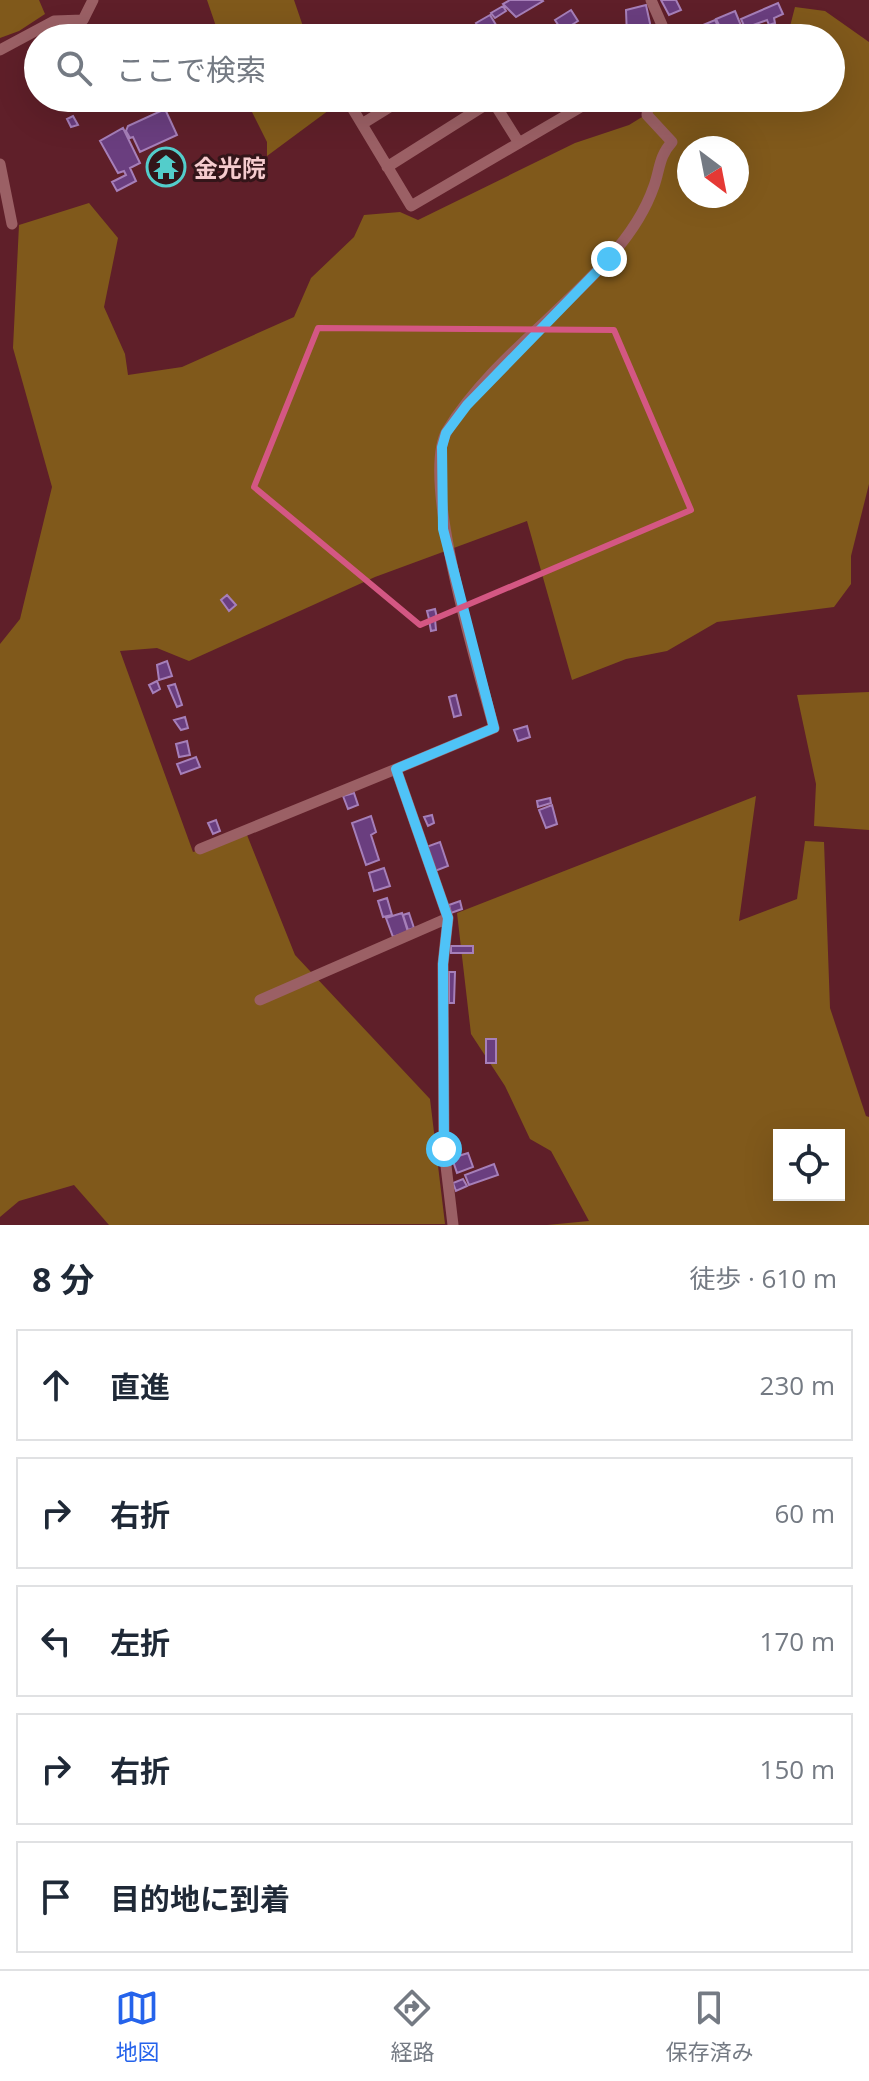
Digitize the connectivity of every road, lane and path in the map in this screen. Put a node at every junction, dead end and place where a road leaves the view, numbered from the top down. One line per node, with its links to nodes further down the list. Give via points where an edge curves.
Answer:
1 (93, 0): 3 (street, via 83,20)
2 (651, 0): 4 (street)
3 (48, 24)
4 (662, 24)
5 (24, 37): 6 (street)
6 (0, 50)
7 (355, 112): 13 (street)
8 (381, 112): 13 (street)
9 (472, 112): 16 (street)
10 (500, 112): 14 (street)
11 (572, 112): 14 (street)
12 (647, 112): 18 (street, via 672,142 663,152 647,202 609,259 467,405 442,447 443,529 494,728)
13 (362, 124): 16 (street)
14 (519, 143): 16 (street, via 411,206)
15 (0, 164): 17 (street)
16 (387, 167)
17 (12, 224)
18 (396, 769): 19 (street); 20 (street)
19 (200, 849)
20 (448, 918): 21 (street); 22 (street, via 443,964 444,1149)
21 (260, 1000)
22 (453, 1225)

